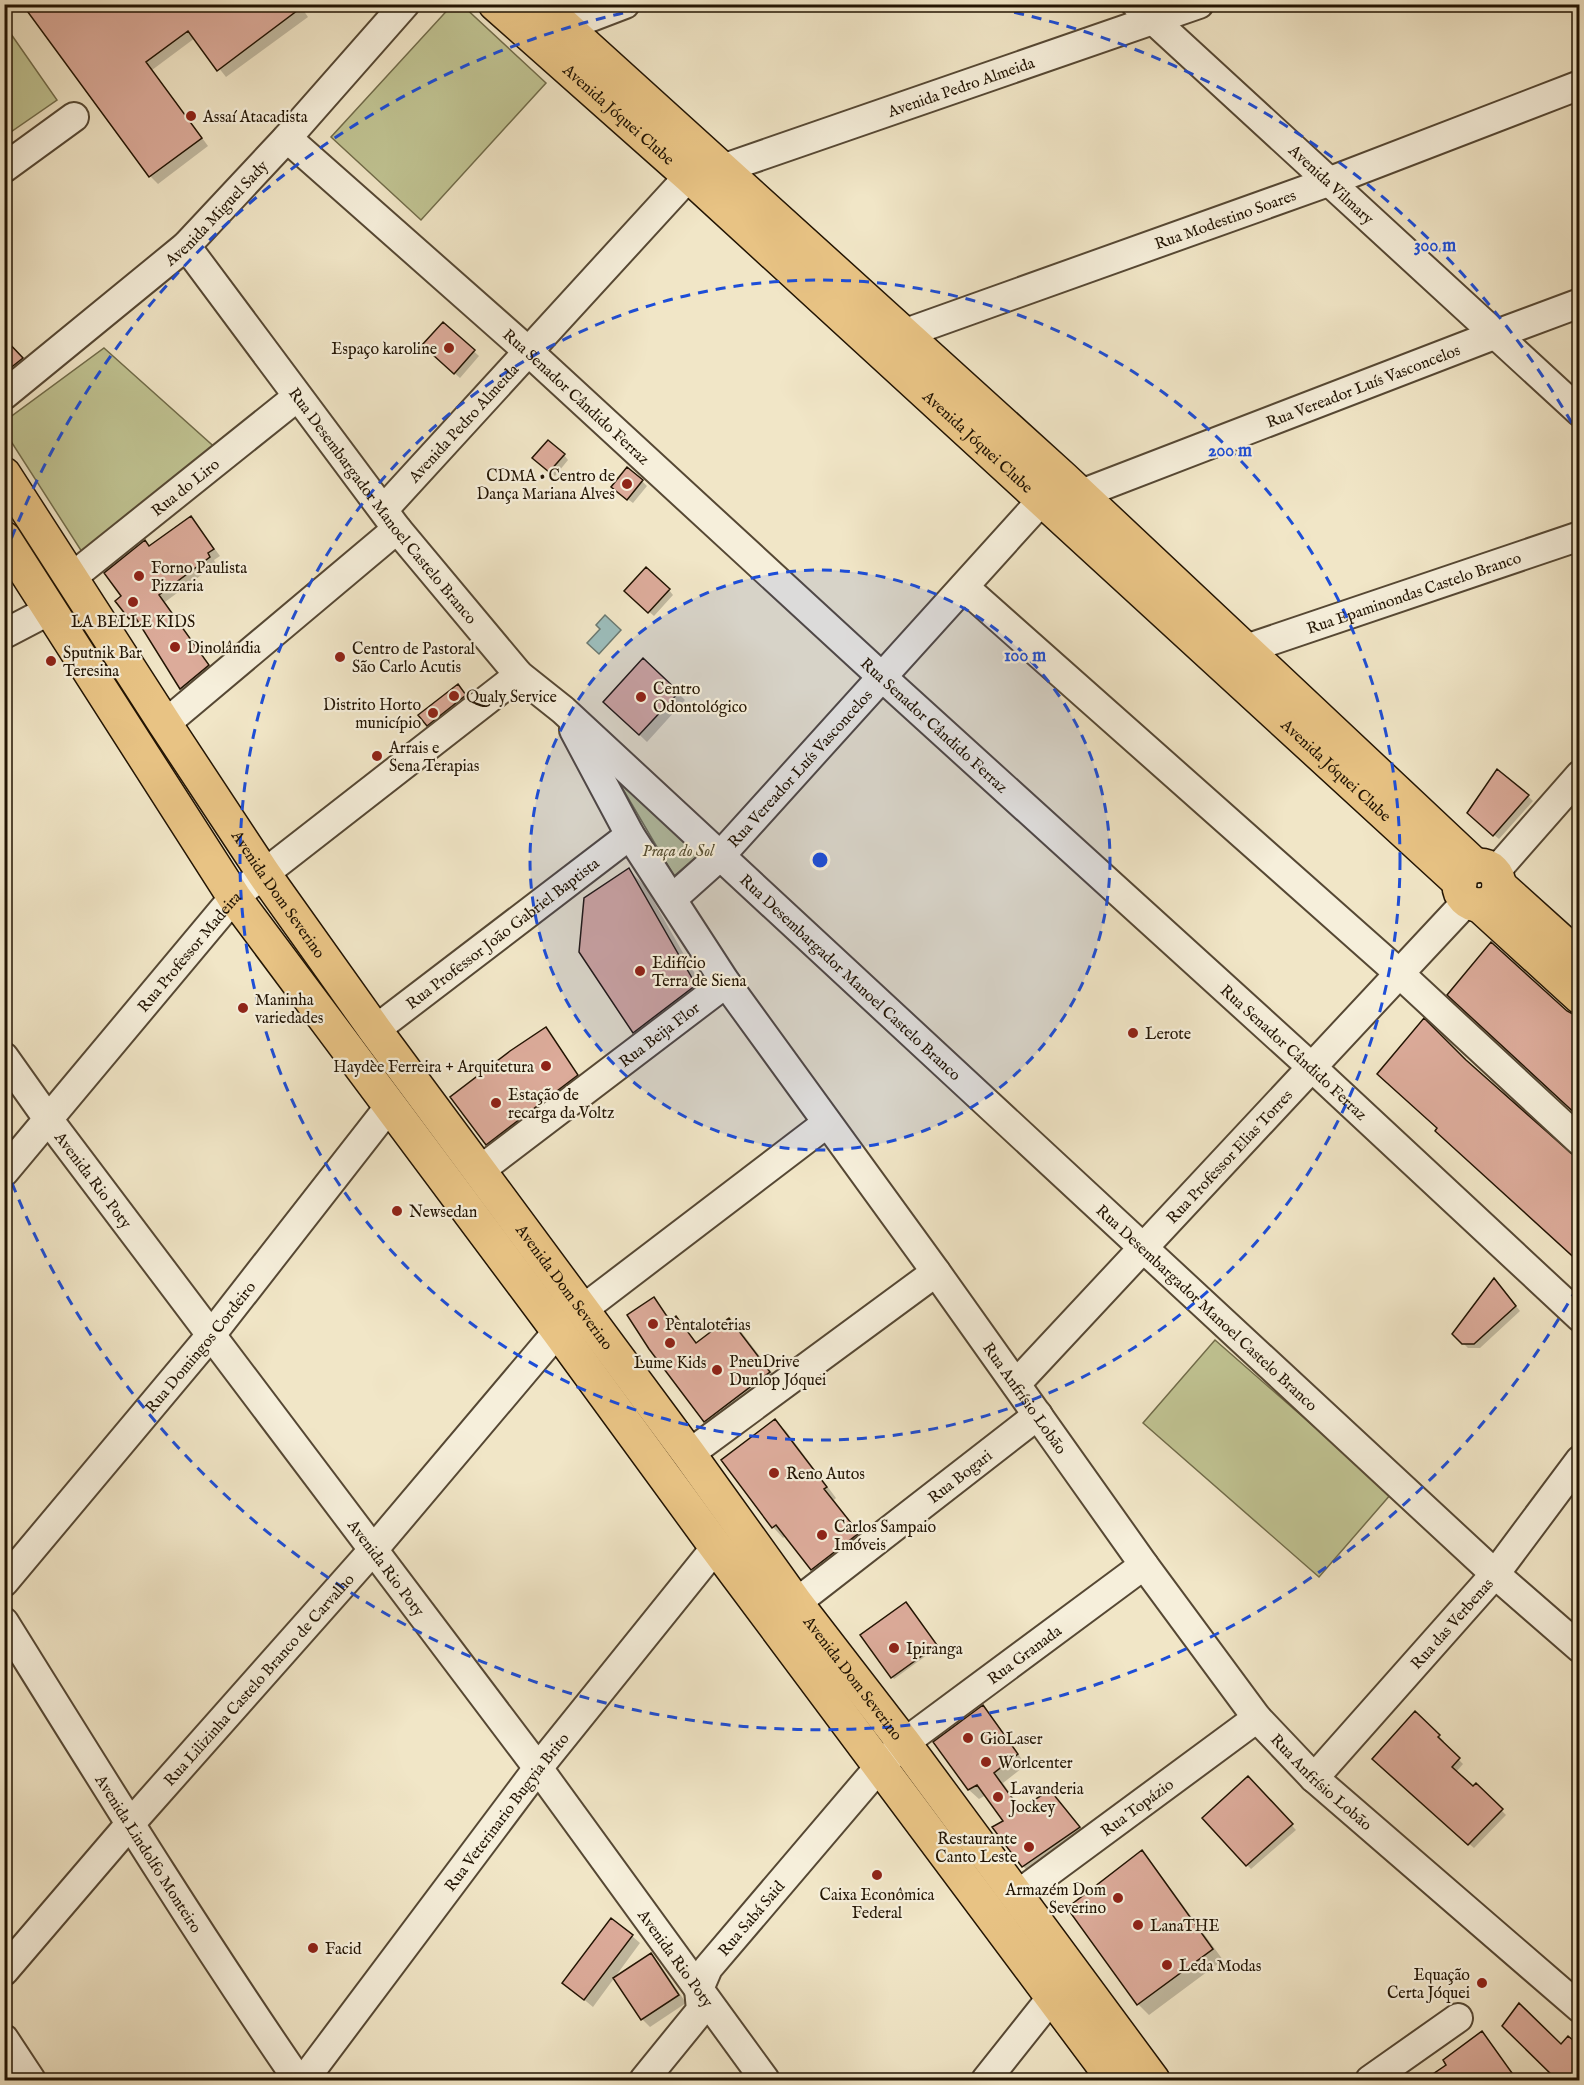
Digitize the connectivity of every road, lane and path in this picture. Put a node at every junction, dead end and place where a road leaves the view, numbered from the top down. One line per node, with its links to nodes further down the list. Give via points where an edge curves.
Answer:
1 (405, 4): 10 (street, Avenida Miguel Sady)
2 (495, 4): 13 (main road, Avenida Jóquei Clube)
3 (540, 4): 7 (main road, Avenida Jóquei Clube)
4 (625, 4): 7 (street)
5 (1199, 4): 6 (street, Avenida Pedro Almeida)
6 (1145, 13): 12 (street, Avenida Pedro Almeida); 14 (street, Avenida Vilmary)
7 (565, 27): 12 (main road, Avenida Jóquei Clube)
8 (1580, 85): 14 (street, Rua Modestino Soares)
9 (74, 117): 11 (street)
10 (286, 138): 15 (street, Avenida Miguel Sady); 19 (street, Rua Senador Cândido Ferraz)
11 (4, 168)
12 (722, 169): 13 (street, Avenida Pedro Almeida); 17 (main road, Avenida Jóquei Clube)
13 (689, 176): 19 (street, Avenida Pedro Almeida); 25 (main road, Avenida Jóquei Clube)
14 (1328, 182): 17 (street, Rua Modestino Soares); 18 (street, Avenida Vilmary)
15 (186, 246): 20 (street, Avenida Miguel Sady); 21 (street, Rua Desembargador Manoel Castelo Branco)
16 (1580, 303): 18 (street, Rua Vereador Luís Vasconcelos)
17 (903, 334): 24 (main road, Avenida Jóquei Clube)
18 (1494, 334): 22 (street, Avenida Vilmary); 24 (street, Rua Vereador Luís Vasconcelos)
19 (529, 352): 26 (street, Avenida Pedro Almeida); 35 (street, Rua Senador Cândido Ferraz)
20 (4, 395)
21 (297, 397): 26 (street, Rua Desembargador Manoel Castelo Branco); 29 (street, Rua do Liro)
22 (1580, 412)
23 (4, 474): 29 (main road, Avenida Dom Severino)
24 (1082, 494): 25 (street, Rua Vereador Luís Vasconcelos); 33 (main road, Avenida Jóquei Clube)
25 (1042, 500): 30 (street, Rua Vereador Luís Vasconcelos); 42 (main road, Avenida Jóquei Clube)
26 (390, 519): 34 (street, Rua Desembargador Manoel Castelo Branco); 37 (street, Avenida Pedro Almeida)
27 (1580, 536): 33 (street, Rua Epaminondas Castelo Branco)
28 (4, 538): 31 (main road, Avenida Dom Severino)
29 (71, 578): 37 (main road, Avenida Dom Severino)
30 (964, 587): 35 (street, Rua Vereador Luís Vasconcelos); 46 (street)
31 (50, 610): 32 (street); 43 (main road, Avenida Dom Severino)
32 (4, 634)
33 (1246, 649): 42 (main road, Avenida Jóquei Clube)
34 (519, 675): 36 (street, Rua Desembargador Manoel Castelo Branco); 41 (street, Rua Professor Madeira)
35 (882, 677): 40 (street, Rua Vereador Luís Vasconcelos); 51 (street, Rua Senador Cândido Ferraz)
36 (562, 710): 39 (street, Rua Anfrísio Lobão); 40 (street, Rua Desembargador Manoel Castelo Branco)
37 (165, 724): 41 (main road, Avenida Dom Severino)
38 (1580, 775): 42 (street, Rua Professor Elias Torres)
39 (630, 835): 44 (street, Rua Anfrísio Lobão); 49 (street, Rua Professor João Gabriel Baptista)
40 (720, 856): 44 (street, Rua Vereador Luís Vasconcelos); 58 (street, Rua Desembargador Manoel Castelo Branco)
41 (264, 874): 43 (street, Rua Professor Madeira); 49 (main road, Avenida Dom Severino)
42 (1479, 885): 45 (main road, Avenida Jóquei Clube); 46 (street, Rua Professor Elias Torres); 48 (main road, Avenida Jóquei Clube)
43 (234, 897): 52 (main road, Avenida Dom Severino); 53 (street, Rua Professor Madeira)
44 (672, 898): 47 (street, Rua Anfrísio Lobão)
45 (1580, 958)
46 (1400, 974): 51 (street, Rua Professor Elias Torres); 55 (street)
47 (726, 983): 54 (street, Rua Anfrísio Lobão); 56 (street, Rua Beija Flor)
48 (1580, 997)
49 (375, 1030): 56 (main road, Avenida Dom Severino)
50 (4, 1057): 53 (street, Avenida Rio Poty)
51 (1312, 1067): 58 (street, Rua Professor Elias Torres); 60 (street, Rua Senador Cândido Ferraz)
52 (389, 1107): 61 (main road, Avenida Dom Severino); 62 (street, Rua Domingos Cordeiro)
53 (48, 1119): 57 (street, Rua Professor Madeira); 62 (street, Avenida Rio Poty)
54 (827, 1122): 59 (street, Rua Anfrísio Lobão); 61 (street, Rua Lilizinha Castelo Branco de Carvalho)
55 (1580, 1141)
56 (479, 1170): 61 (main road, Avenida Dom Severino)
57 (4, 1172)
58 (1143, 1248): 63 (street, Rua Professor Elias Torres); 70 (street, Rua Desembargador Manoel Castelo Branco)
59 (936, 1272): 63 (street, Rua Anfrísio Lobão); 65 (street)
60 (1580, 1317)
61 (570, 1320): 65 (main road, Avenida Dom Severino); 67 (main road, Avenida Dom Severino); 68 (street, Rua Lilizinha Castelo Branco de Carvalho)
62 (211, 1335): 68 (street, Avenida Rio Poty); 71 (street, Rua Domingos Cordeiro)
63 (1016, 1384): 64 (street, Rua Anfrísio Lobão)
64 (1038, 1415): 69 (street, Rua Anfrísio Lobão); 72 (street, Rua Bogari)
65 (689, 1454): 72 (main road, Avenida Dom Severino)
66 (1580, 1460): 70 (street, Rua das Verbenas)
67 (716, 1547): 77 (main road, Avenida Dom Severino); 78 (street, Rua Veterinario Bugyia Brito)
68 (373, 1550): 78 (street, Avenida Rio Poty); 80 (street, Rua Lilizinha Castelo Branco de Carvalho)
69 (1144, 1564): 75 (street, Rua Anfrísio Lobão); 76 (street, Rua Granada)
70 (1495, 1574): 74 (street, Rua Desembargador Manoel Castelo Branco); 79 (street, Rua das Verbenas)
71 (4, 1582)
72 (796, 1603): 76 (main road, Avenida Dom Severino)
73 (4, 1622): 80 (street, Avenida Lindolfo Monteiro)
74 (1580, 1648)
75 (1257, 1718): 79 (street, Rua Anfrísio Lobão); 81 (street, Rua Topázio)
76 (904, 1743): 77 (street, Rua Granada); 81 (main road, Avenida Dom Severino)
77 (879, 1766): 83 (street, Rua Sabá Said, via 708,1968); 84 (main road, Avenida Dom Severino)
78 (538, 1768): 83 (street, Avenida Rio Poty); 90 (street, Rua Veterinario Bugyia Brito)
79 (1314, 1778): 85 (street, Rua Anfrísio Lobão)
80 (130, 1824): 82 (street, Rua Lilizinha Castelo Branco de Carvalho); 89 (street, Avenida Lindolfo Monteiro)
81 (1016, 1896): 95 (main road, Avenida Dom Severino)
82 (4, 1971)
83 (699, 1989): 91 (street, Rua Sabá Said, via 700,2010); 92 (street, Avenida Rio Poty)
84 (1052, 1997): 93 (street); 94 (main road, Avenida Dom Severino)
85 (1580, 2008)
86 (1458, 2018): 96 (street)
87 (4, 2039): 88 (street)
88 (31, 2080)
89 (298, 2080)
90 (304, 2080)
91 (644, 2080)
92 (765, 2080)
93 (986, 2080)
94 (1114, 2080)
95 (1153, 2080)
96 (1370, 2080)

